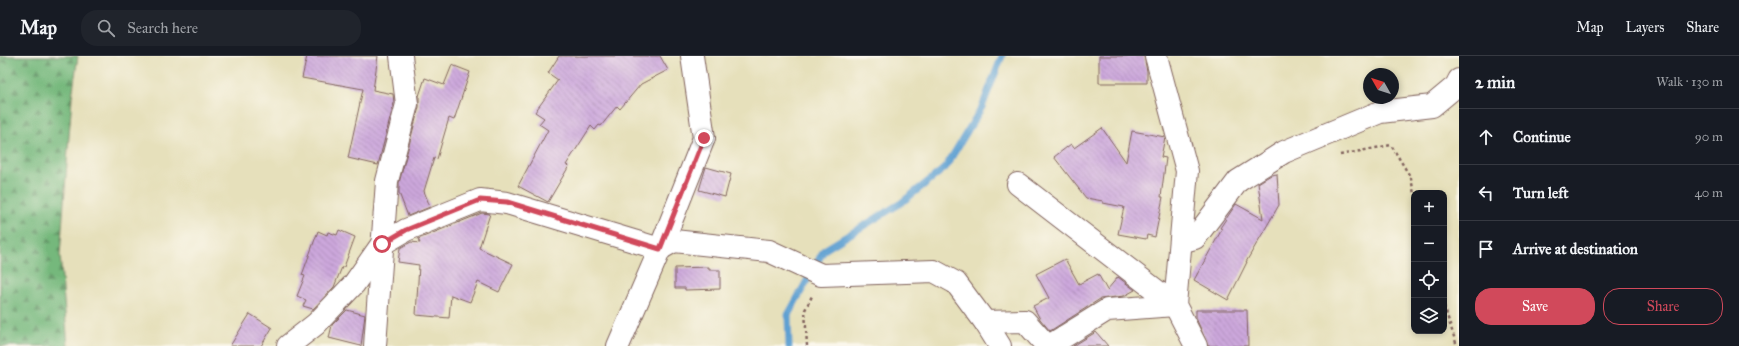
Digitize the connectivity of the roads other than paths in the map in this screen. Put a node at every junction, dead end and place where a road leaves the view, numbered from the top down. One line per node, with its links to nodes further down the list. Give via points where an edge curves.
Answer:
1 (401, 56): 7 (street, via 407,104 388,181)
2 (692, 56): 8 (street, via 704,138)
3 (1156, 56): 6 (street, via 1187,171)
4 (1459, 80): 6 (street, via 1456,86 1432,106 1380,112 1284,152 1238,181 1195,238)
5 (1018, 184): 9 (street)
6 (1181, 242): 9 (street)
7 (382, 244): 8 (street, via 406,230 480,200 507,202); 11 (street, via 354,284 316,324); 12 (street)
8 (660, 249): 10 (street, via 674,241 769,251 821,275 934,271 956,283); 13 (street)
9 (1175, 305): 15 (street, via 1107,310); 16 (street)
10 (985, 322): 14 (street); 15 (street, via 1025,321)
11 (288, 346)
12 (375, 346)
13 (618, 346)
14 (1000, 346)
15 (1048, 346)
16 (1196, 346)

